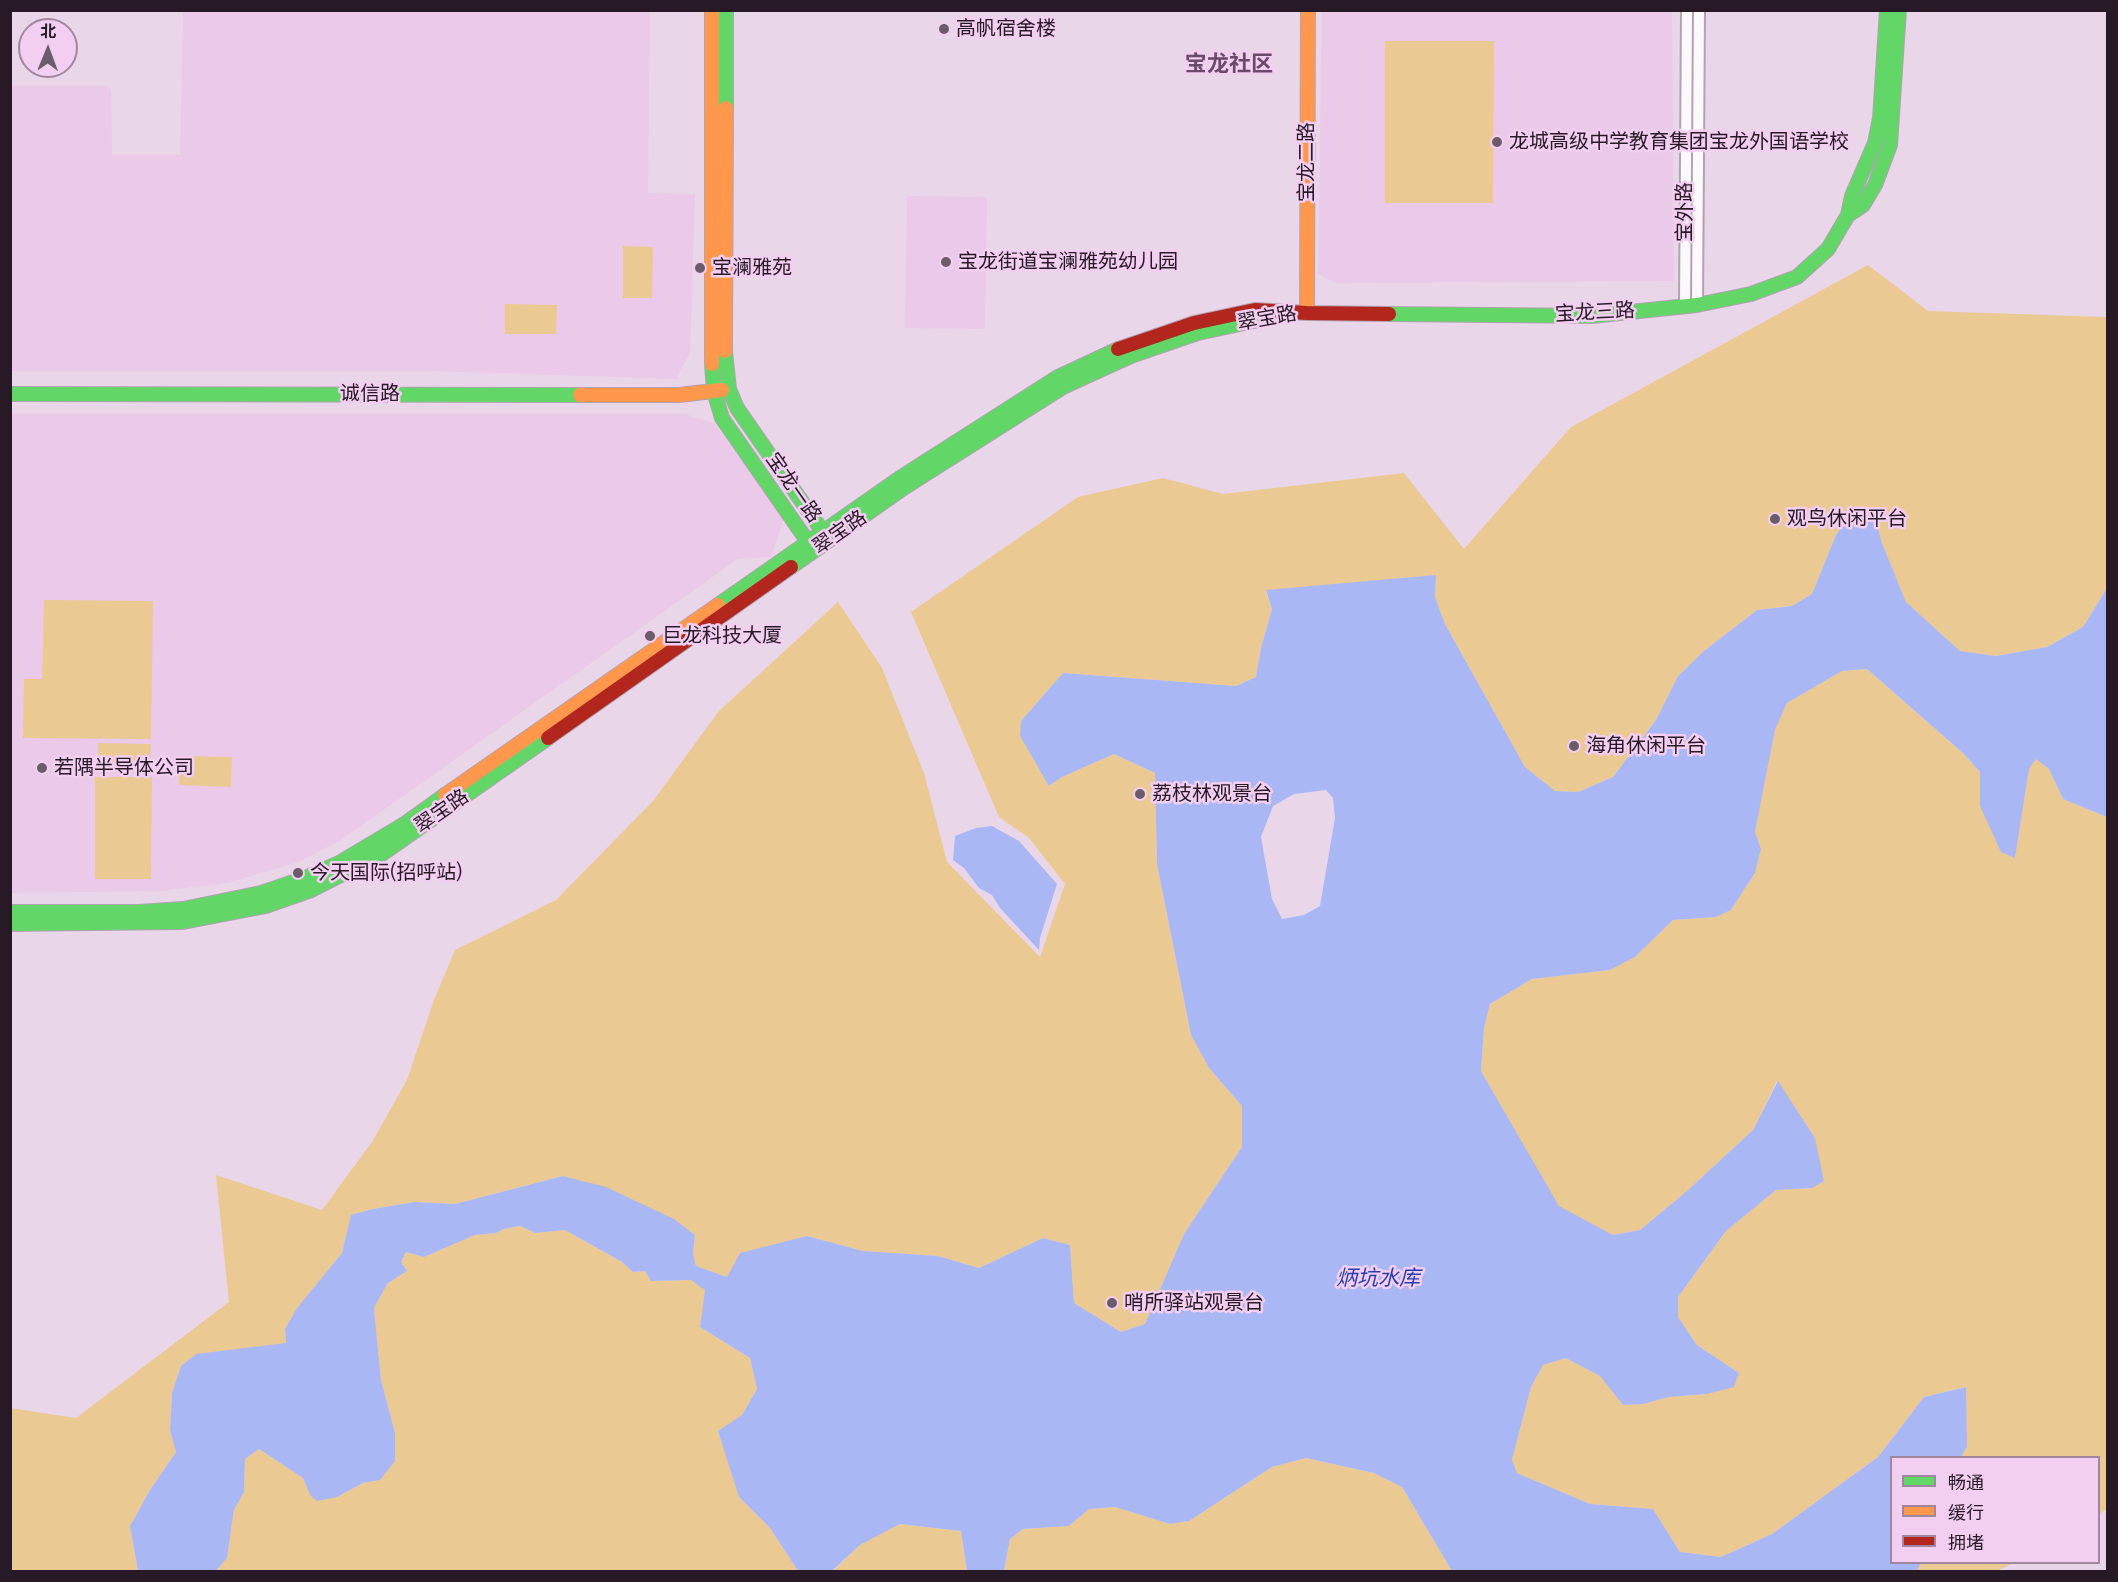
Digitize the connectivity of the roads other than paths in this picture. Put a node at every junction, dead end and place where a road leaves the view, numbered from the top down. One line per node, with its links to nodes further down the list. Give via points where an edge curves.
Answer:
1 (712, 10): 12 (street, 宝龙一路)
2 (726, 10): 11 (street, 宝龙一路, via 725,354)
3 (1308, 10): 10 (street, 宝龙二路)
4 (1687, 10): 9 (street, 宝外路)
5 (1699, 10): 9 (street, 宝外路)
6 (1887, 10): 8 (street, 宝龙三路, via 1880,118 1875,143)
7 (1899, 10): 8 (street, 宝龙三路, via 1890,145 1863,205)
8 (1848, 215): 9 (street, 宝龙三路, via 1828,249 1797,277 1751,294)
9 (1691, 306): 10 (street, 宝龙三路, via 1592,316)
10 (1307, 313): 14 (street, 翠宝路, via 1257,319 1198,333 1131,356 1063,387)
11 (729, 389): 12 (street, 诚信路); 14 (street, 宝龙一路)
12 (714, 391): 13 (street, 诚信路, via 679,395); 14 (street, 宝龙一路, via 722,418)
13 (10, 394)
14 (818, 540): 15 (street, 翠宝路, via 406,823 339,863 261,893 183,909); 16 (street, 翠宝路, via 390,848 328,882 266,906 183,922)
15 (10, 912)
16 (10, 924)

